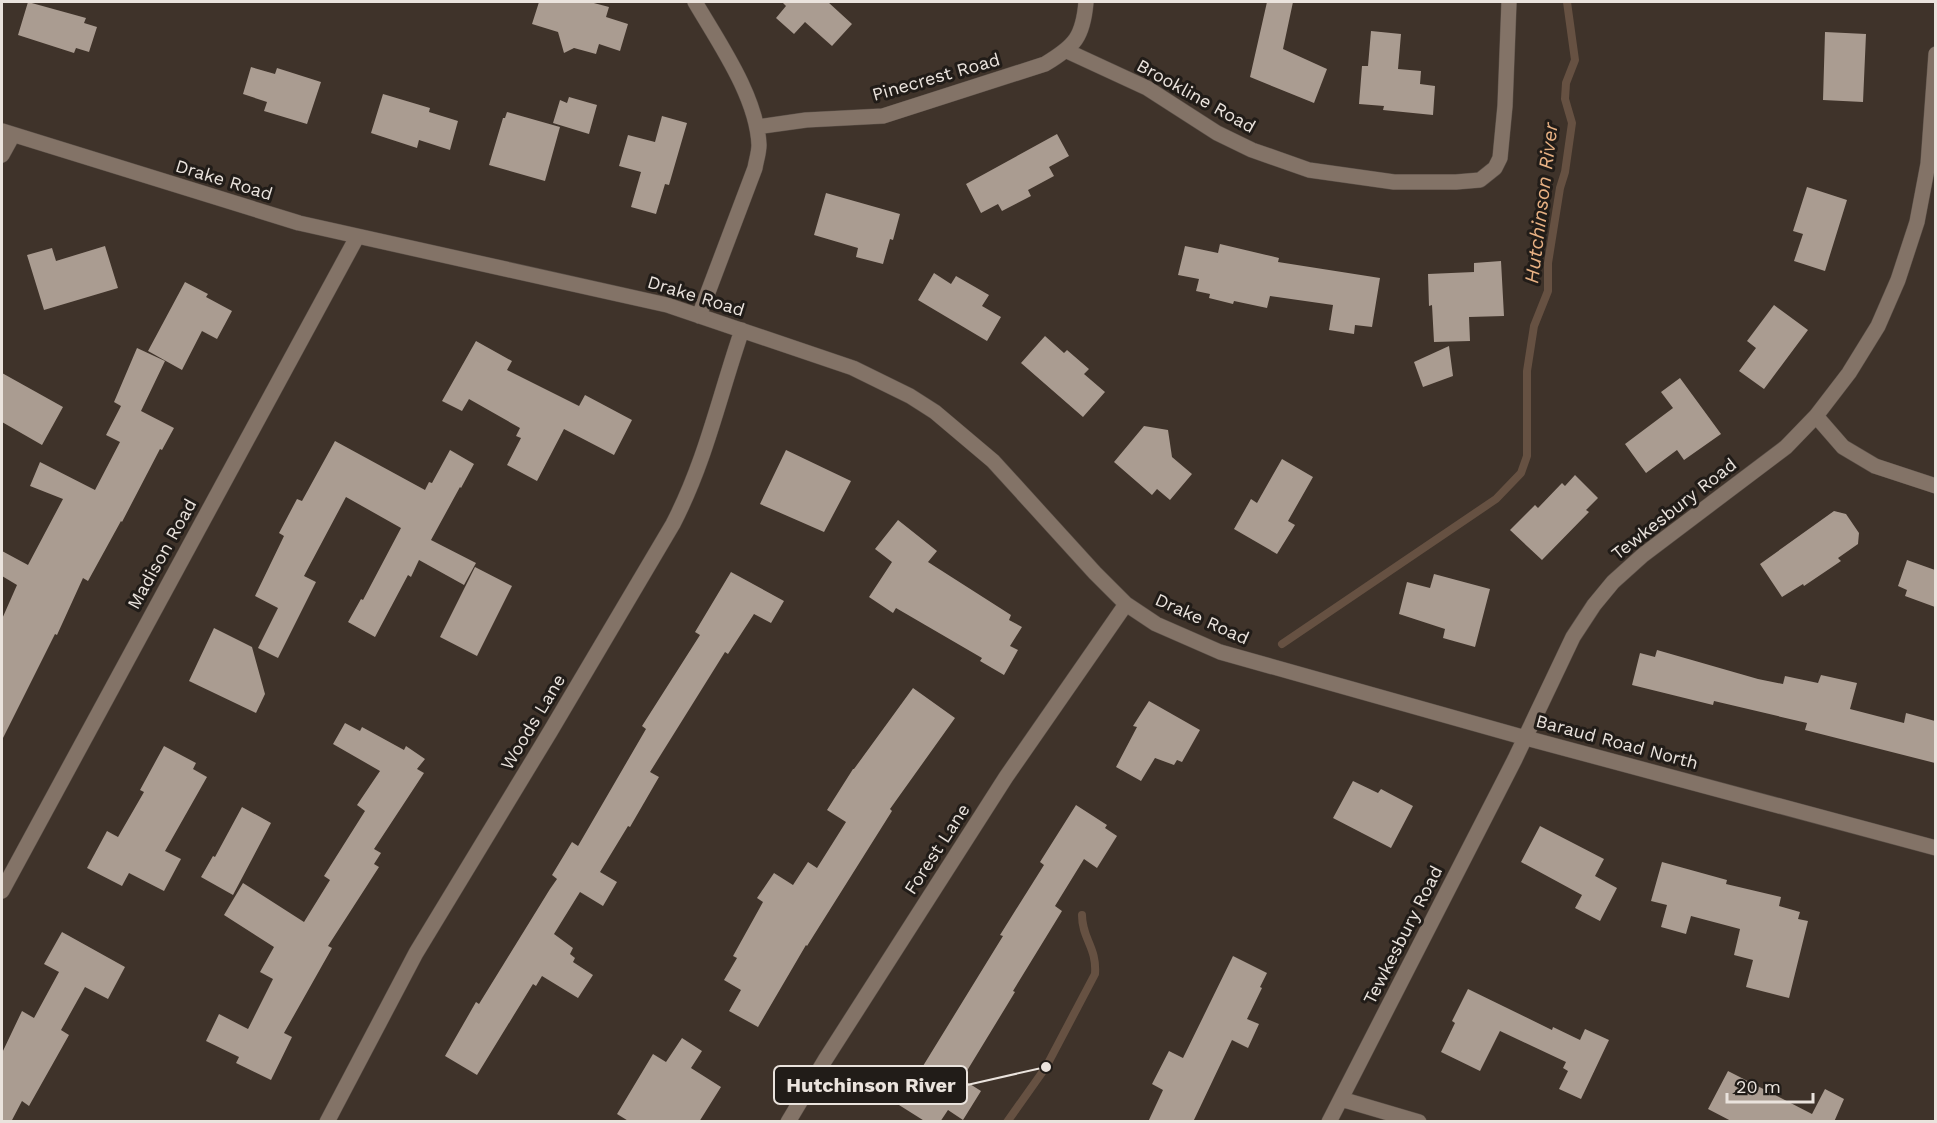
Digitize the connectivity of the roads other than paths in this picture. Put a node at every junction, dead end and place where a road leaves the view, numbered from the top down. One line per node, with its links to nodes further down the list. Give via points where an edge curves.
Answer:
1 (695, 2): 6 (street, via 751,103)
2 (1086, 2): 4 (street, via 1079,36)
3 (1509, 2): 4 (street, Brookline Road, via 1500,158 1495,168 1480,180 1394,182 1309,170 1217,133 1147,88)
4 (1067, 51): 6 (street, Pinecrest Road, via 1045,64 883,116)
5 (1935, 54): 12 (street, Tewkesbury Road, via 1928,164 1911,242 1878,326)
6 (757, 127): 10 (street, via 759,148 754,168)
7 (7, 133): 8 (street); 9 (street, Drake Road, via 299,223)
8 (2, 155)
9 (357, 237): 10 (street, Drake Road, via 667,305); 18 (street, Madison Road)
10 (699, 316): 11 (street, Drake Road)
11 (742, 330): 14 (street, Drake Road, via 853,368 935,412 993,461); 20 (street, Woods Lane, via 707,446 673,524 416,953)
12 (1816, 416): 13 (street, via 1844,447 1875,466); 16 (street, Tewkesbury Road, via 1786,447 1613,582 1573,636)
13 (1935, 486)
14 (1126, 603): 15 (street, Drake Road, via 1156,624 1220,652); 21 (street, Forest Lane, via 1006,777)
15 (1288, 673): 16 (street, Baraud Road North)
16 (1526, 738): 17 (street, Baraud Road North); 19 (street, Tewkesbury Road)
17 (1935, 848)
18 (2, 891)
19 (1341, 1099): 22 (street, Tewkesbury Road); 23 (street)
20 (327, 1122)
21 (788, 1122)
22 (1329, 1122)
23 (1419, 1122)

